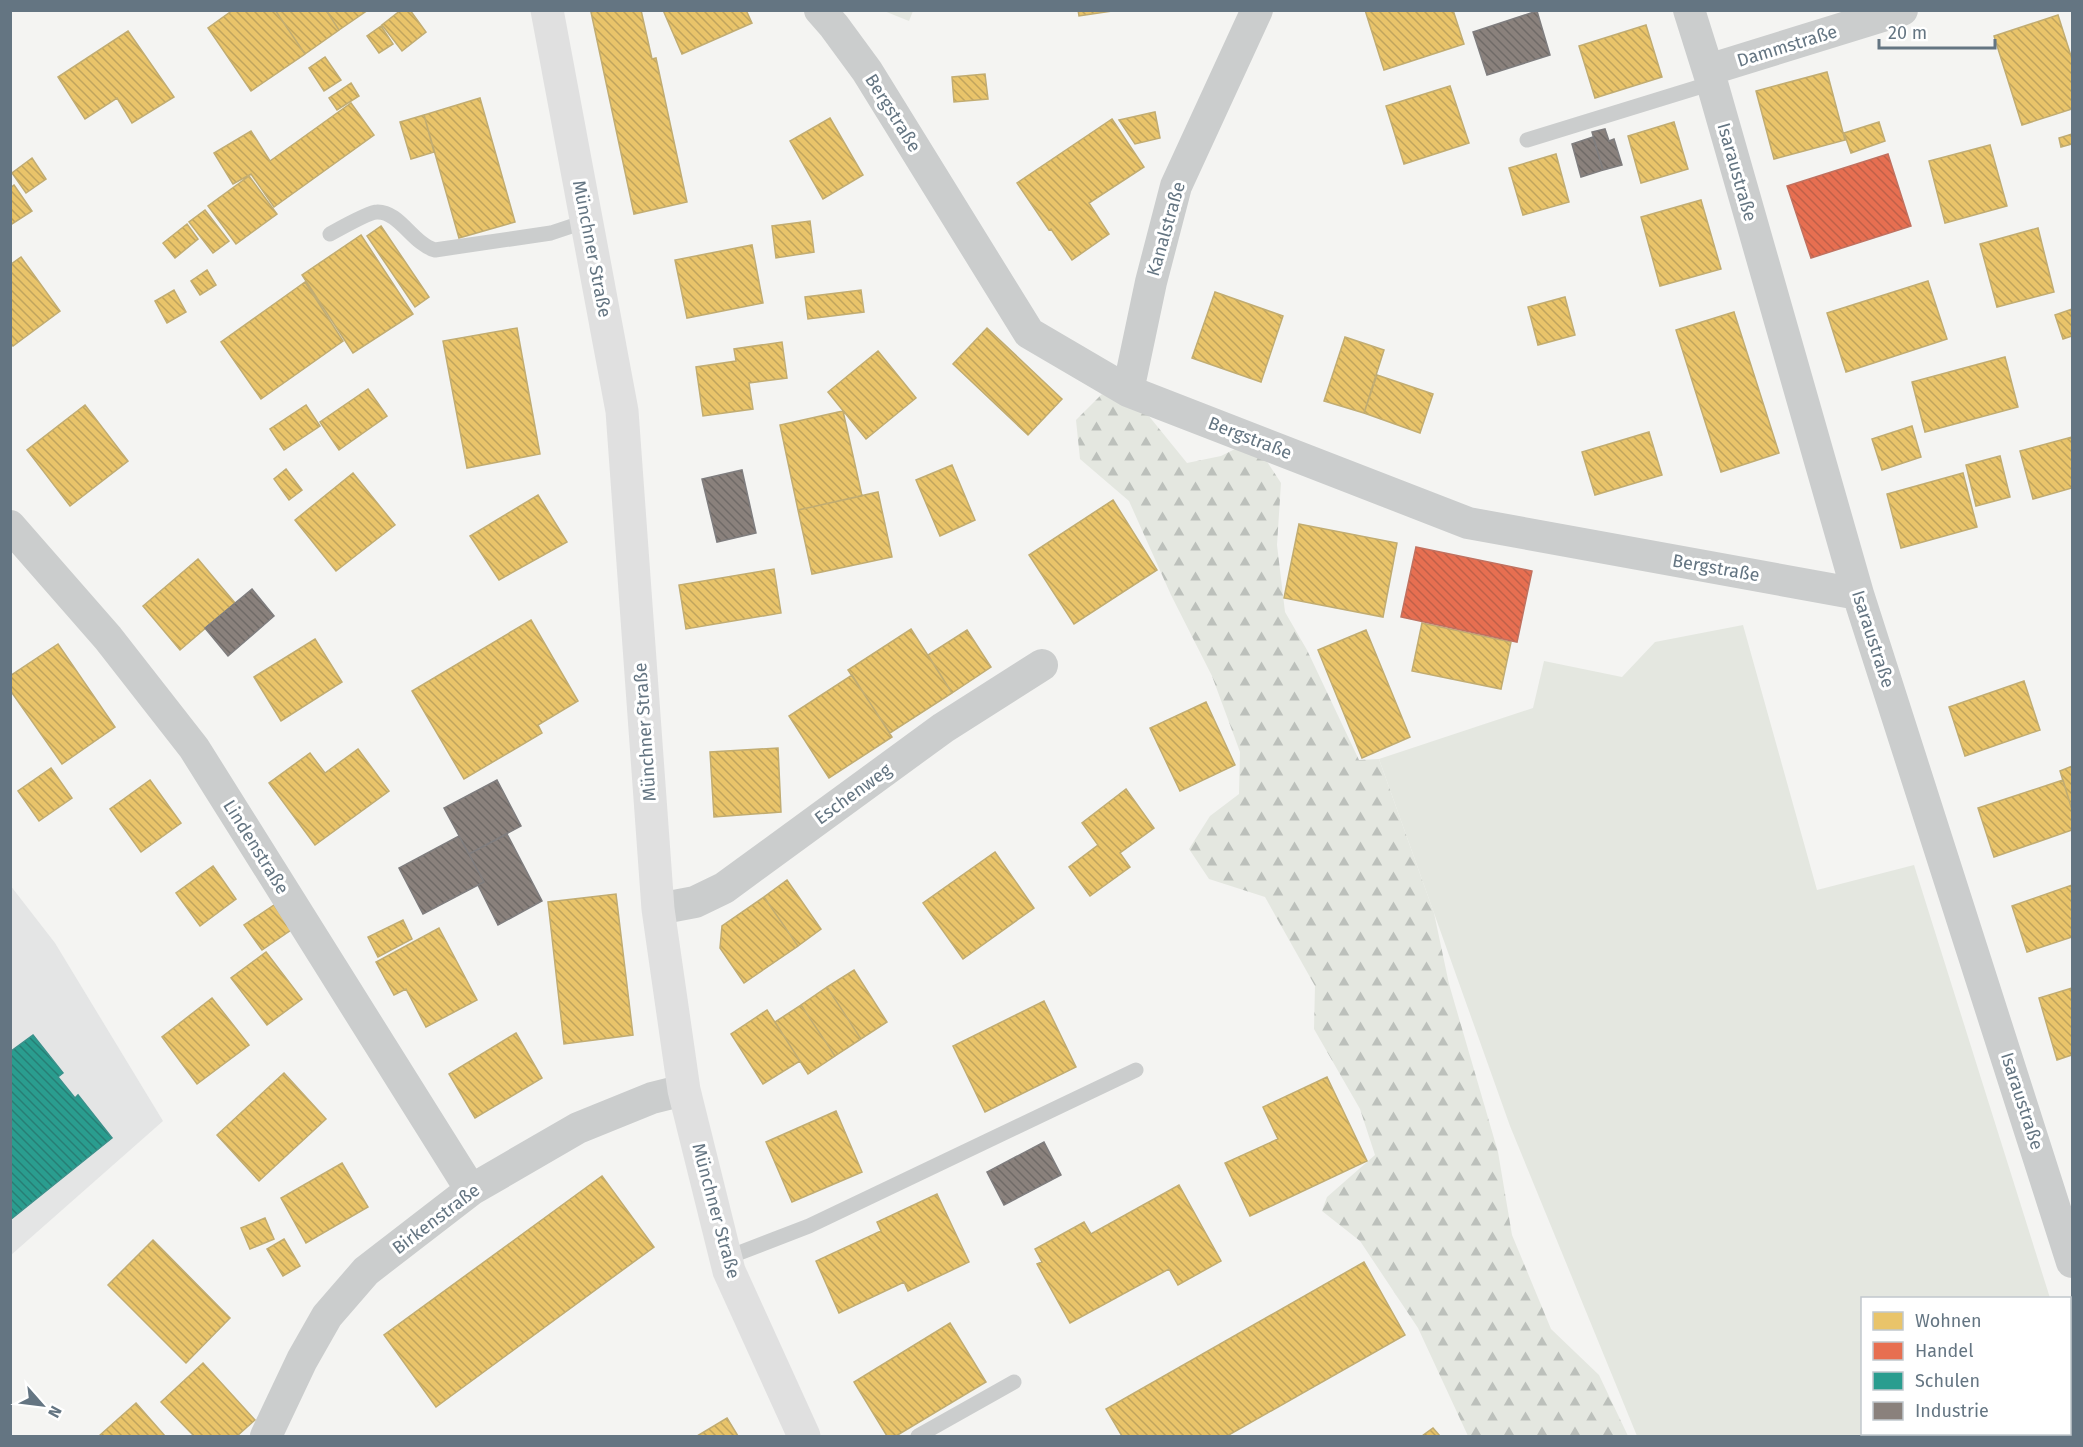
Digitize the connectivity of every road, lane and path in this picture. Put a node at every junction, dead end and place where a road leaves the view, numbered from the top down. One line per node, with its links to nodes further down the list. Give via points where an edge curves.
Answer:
1 (547, 10): 8 (main road, Münchner Straße)
2 (820, 10): 10 (street, Bergstraße, via 867,70 1029,333)
3 (1257, 10): 10 (street, Kanalstraße, via 1176,186)
4 (1689, 10): 6 (street, Isaraustraße)
5 (1902, 10): 6 (street, Dammstraße)
6 (1710, 77): 7 (lane); 12 (street, Isaraustraße)
7 (1527, 140)
8 (587, 221): 9 (lane, via 550,233 435,250 424,247 390,215 376,212); 14 (main road, Münchner Straße, via 622,411)
9 (330, 234)
10 (1128, 391): 12 (street, Bergstraße, via 1468,523)
11 (10, 526): 17 (street, Lindenstraße, via 108,638 194,748)
12 (1858, 594): 19 (street, Isaraustraße)
13 (1042, 665): 14 (street, Eschenweg, via 943,728 724,888 695,902)
14 (658, 909): 16 (main road, Münchner Straße)
15 (1137, 1070): 18 (lane, via 808,1226)
16 (684, 1090): 17 (street, Birkenstraße, via 652,1098 579,1128); 18 (main road, Münchner Straße)
17 (471, 1190): 21 (street, Birkenstraße, via 366,1271 327,1316)
18 (726, 1258): 22 (main road, Münchner Straße)
19 (2073, 1262)
20 (1014, 1382): 23 (lane)
21 (266, 1437)
22 (804, 1437)
23 (918, 1437)

